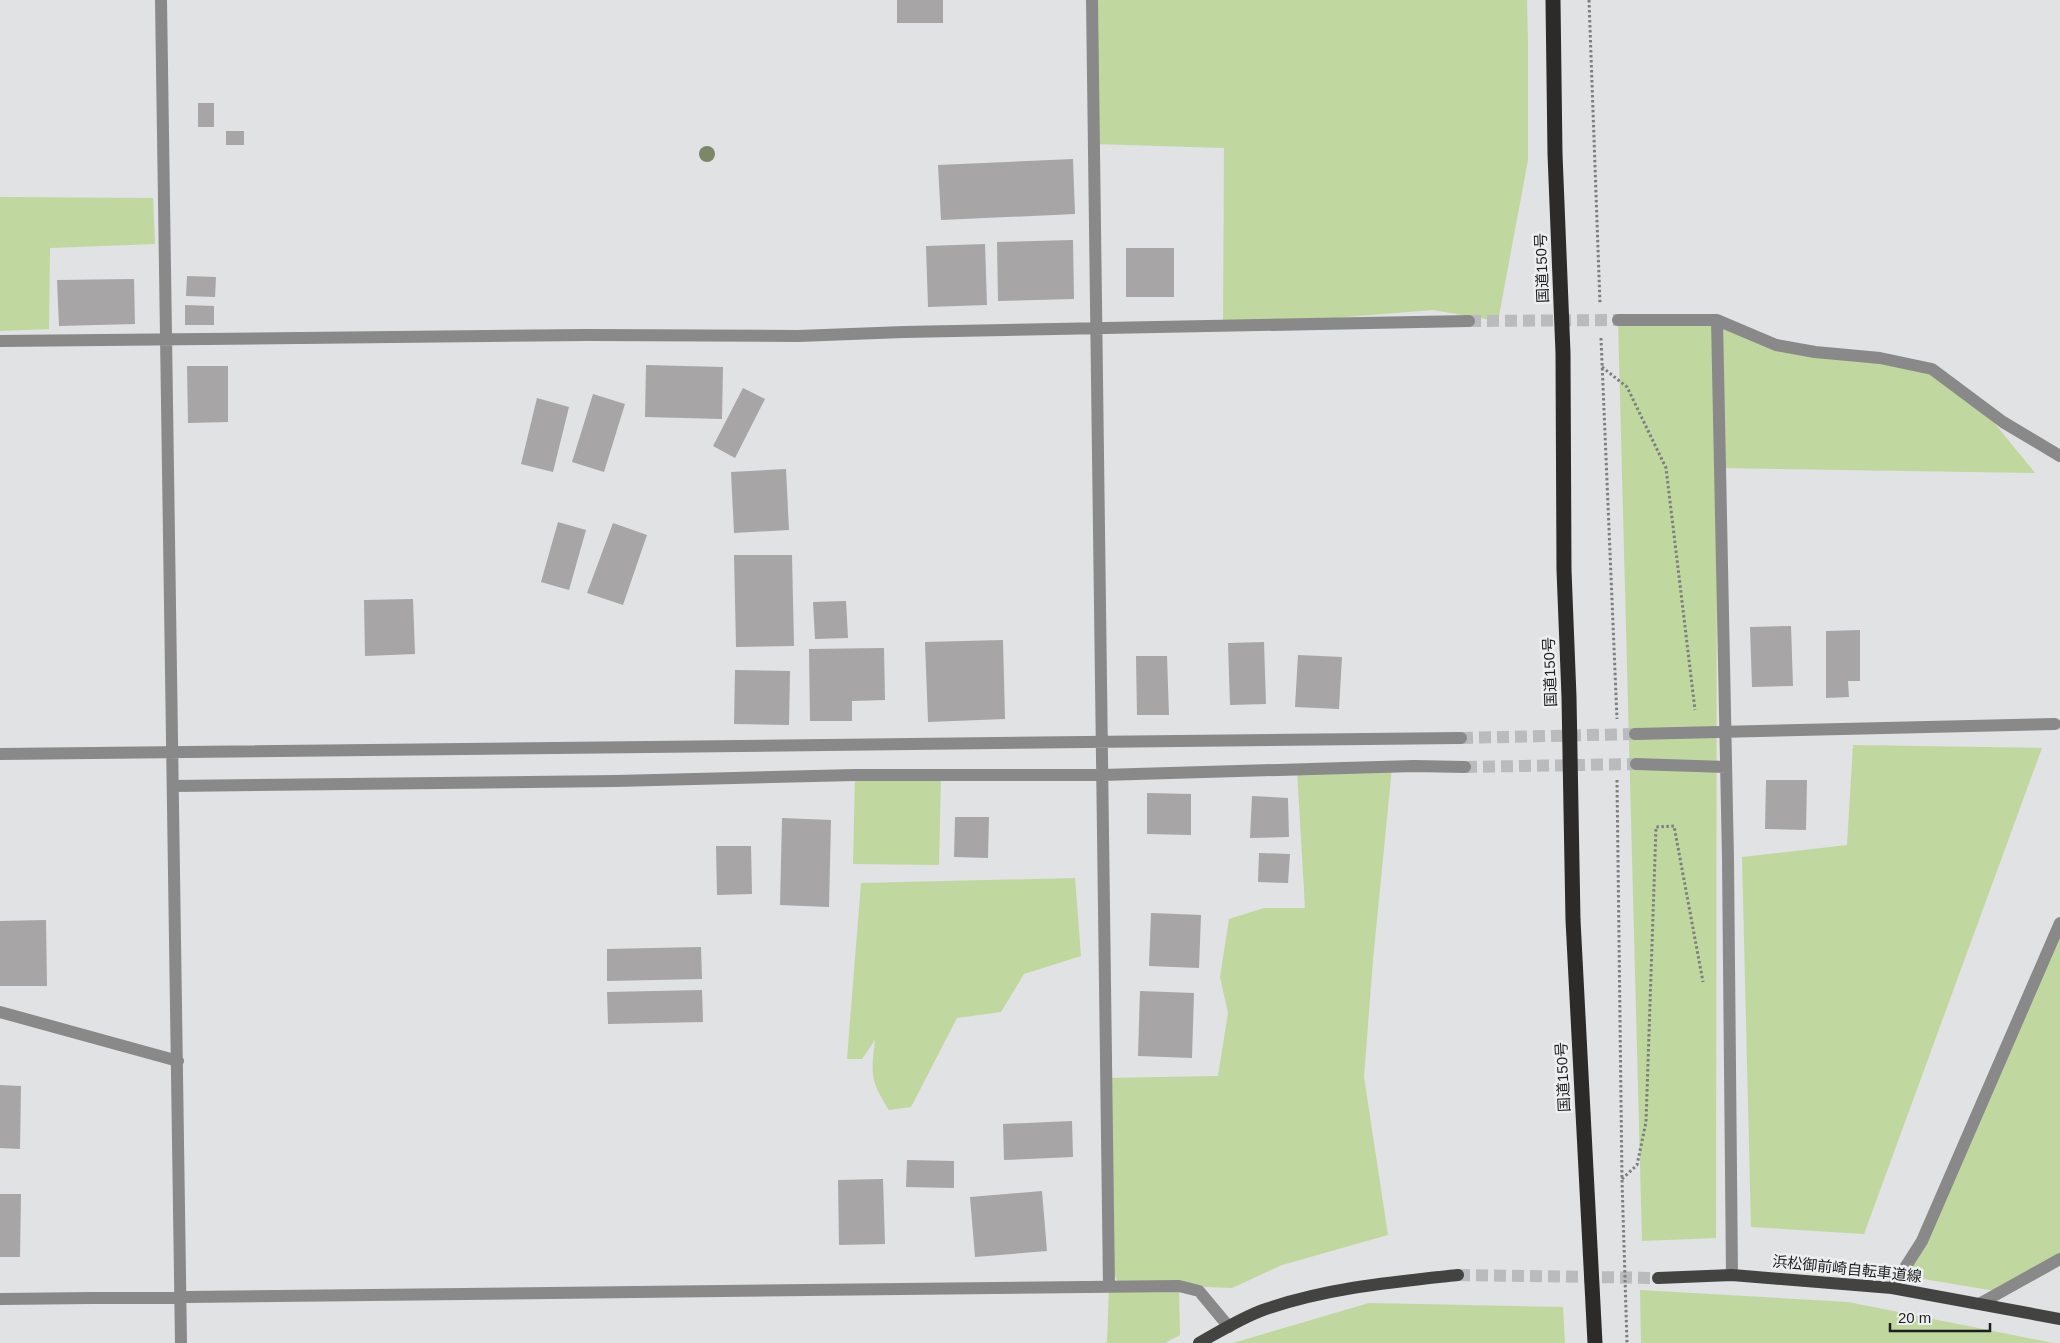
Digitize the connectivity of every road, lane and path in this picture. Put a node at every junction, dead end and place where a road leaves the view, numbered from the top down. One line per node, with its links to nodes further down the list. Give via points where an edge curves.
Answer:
1 (161, 0): 11 (street)
2 (1092, 0): 9 (street)
3 (1553, 0): 48 (highway, 国道150号, via 1563,353 1572,920)
4 (1589, 0): 5 (path)
5 (1600, 308)
6 (1618, 320): 7 (street)
7 (1717, 320): 14 (street, via 1776,345 1880,358 1932,369 2003,422); 17 (street)
8 (1469, 321): 9 (street)
9 (1096, 329): 11 (street, via 798,336); 21 (street)
10 (1601, 337): 13 (path)
11 (166, 340): 12 (street); 22 (street)
12 (0, 341)
13 (1602, 367): 16 (path); 18 (path, via 1627,387 1666,468)
14 (2060, 456)
15 (2055, 724): 17 (street)
16 (1617, 727)
17 (1724, 732): 18 (street); 26 (street)
18 (1698, 733): 19 (street)
19 (1635, 734)
20 (1461, 738): 21 (street)
21 (1102, 741): 22 (street); 27 (street)
22 (173, 752): 23 (street); 29 (street)
23 (0, 754)
24 (1636, 764): 26 (street)
25 (1465, 767): 27 (street)
26 (1726, 767): 37 (street)
27 (1102, 775): 29 (street, via 854,775); 39 (street)
28 (1617, 776): 34 (path)
29 (173, 786): 33 (street)
30 (2060, 923): 40 (street, via 1922,1241)
31 (1704, 986): 34 (path, via 1674,826 1656,827 1646,1122 1637,1164)
32 (0, 1012): 33 (street)
33 (178, 1061): 41 (street)
34 (1622, 1180): 49 (path)
35 (2060, 1258): 43 (street)
36 (1458, 1275): 45 (main road, via 1323,1293 1262,1310)
37 (1732, 1275): 38 (main road, 浜松御前崎自転車道線); 40 (main road, 浜松御前崎自転車道線)
38 (1658, 1278)
39 (1109, 1287): 41 (street); 45 (street, via 1179,1286 1199,1291)
40 (1892, 1288): 43 (main road, 浜松御前崎自転車道線)
41 (181, 1297): 42 (street); 46 (street)
42 (0, 1299)
43 (1981, 1303): 44 (main road, 浜松御前崎自転車道線)
44 (2060, 1319)
45 (1228, 1326): 47 (main road)
46 (181, 1343)
47 (1199, 1343)
48 (1595, 1343)
49 (1627, 1343)

